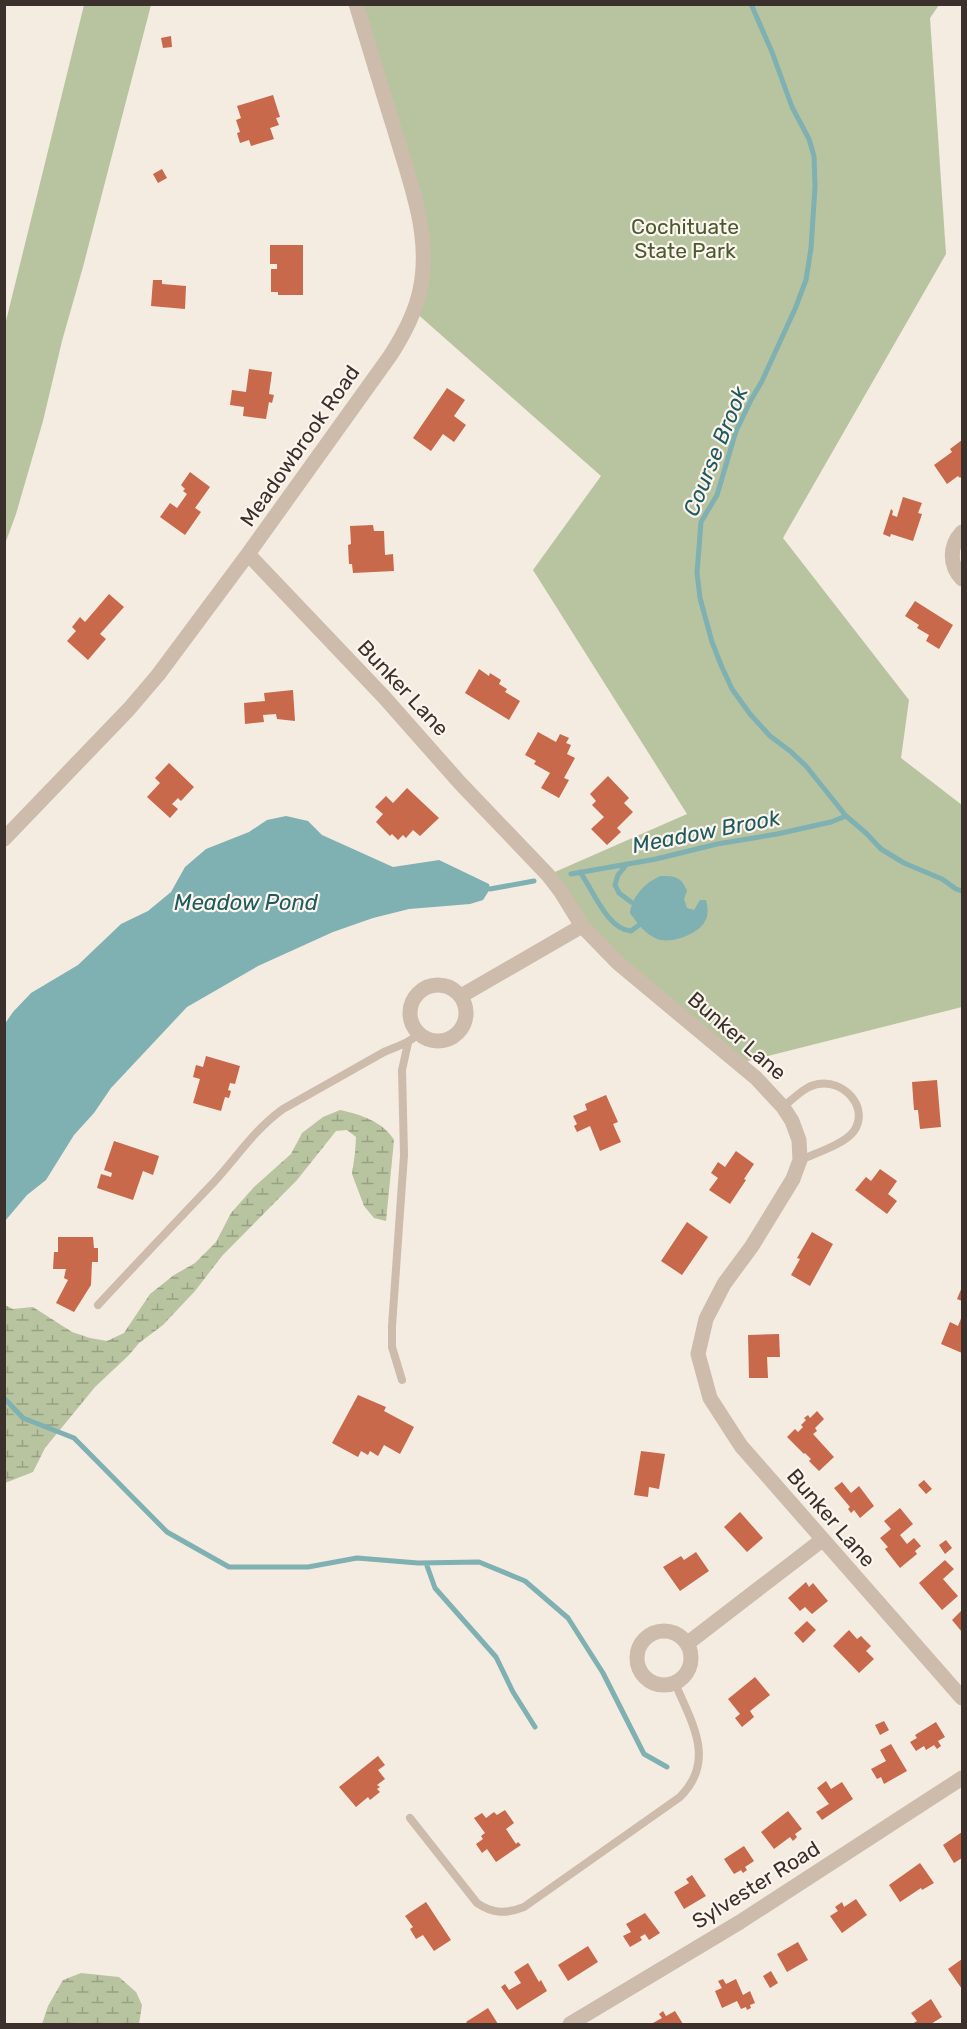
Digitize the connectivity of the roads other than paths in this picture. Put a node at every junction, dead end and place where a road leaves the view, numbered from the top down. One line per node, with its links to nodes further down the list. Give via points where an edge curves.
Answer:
1 (356, 4): 3 (street, Meadowbrook Road, via 420,218 420,290 404,334 390,356)
2 (963, 532): 4 (street, via 953,546 952,556)
3 (248, 554): 5 (street, Meadowbrook Road, via 183,644 129,709); 6 (street, Bunker Lane, via 548,875)
4 (963, 579)
5 (4, 839)
6 (582, 926): 7 (street); 9 (street, Bunker Lane, via 618,963 756,1078)
7 (461, 996): 8 (street, via 466,1014 460,1031 452,1038 440,1042); 8 (street, via 443,985 420,991 411,1004)
8 (413, 1038): 11 (lane, via 269,1119); 12 (lane, via 402,1070 404,1155 392,1326 392,1347)
9 (783, 1107): 10 (street, Bunker Lane, via 799,1140); 10 (lane, via 809,1086 820,1083 842,1087 852,1095 857,1107 854,1132)
10 (800, 1160): 13 (street, Bunker Lane, via 794,1179 724,1284 706,1320 698,1354 710,1398 741,1446)
11 (98, 1305)
12 (402, 1380)
13 (822, 1540): 14 (street); 16 (street, Bunker Lane)
14 (688, 1643): 15 (street, via 691,1662); 15 (street, via 673,1632 657,1631 648,1635 638,1648 638,1665 646,1678 658,1684)
15 (675, 1683): 18 (lane, via 698,1741 698,1770 692,1785 524,1907 500,1912 477,1903)
16 (963, 1698)
17 (963, 1778): 19 (street, Sylvester Road, via 740,1922)
18 (410, 1818)
19 (570, 2025)

